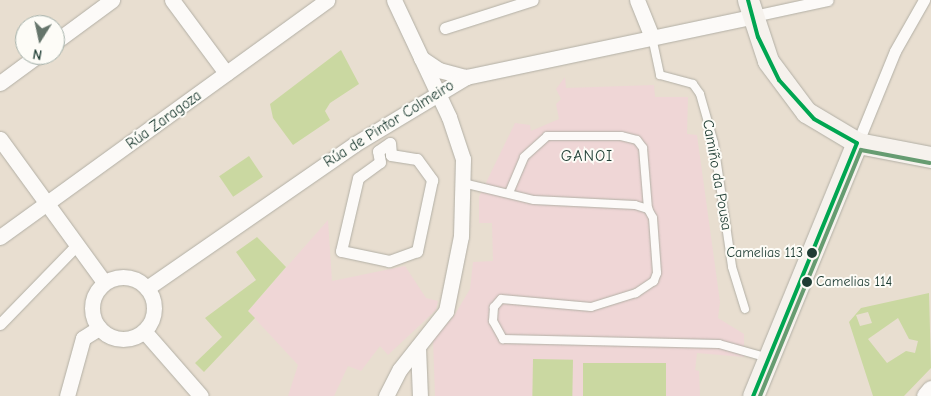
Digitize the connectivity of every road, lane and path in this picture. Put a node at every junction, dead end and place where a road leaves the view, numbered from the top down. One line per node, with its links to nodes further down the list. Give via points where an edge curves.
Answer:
1 (112, 0): 11 (street)
2 (172, 0): 15 (street)
3 (327, 0): 15 (street, Rúa Zaragoza)
4 (394, 0): 13 (street)
5 (533, 0): 10 (street)
6 (637, 0): 12 (street)
7 (827, 0): 9 (street, Rúa de Pintor Colmeiro)
8 (924, 0): 19 (street, via 895,51)
9 (754, 10): 12 (street, Rúa de Pintor Colmeiro); 19 (main road, via 765,54 787,91 814,119)
10 (445, 28)
11 (65, 35)
12 (652, 37): 16 (street, Rúa de Pintor Colmeiro); 31 (lane, Camiño da Pousa, via 660,75 693,84 700,94 714,144 732,267)
13 (421, 58): 16 (street, via 440,70); 18 (street)
14 (24, 65): 17 (street)
15 (226, 73): 24 (street, Rúa Zaragoza)
16 (466, 77): 18 (street, Rúa de Pintor Colmeiro)
17 (0, 83)
18 (437, 92): 22 (street, via 461,150); 30 (street, Rúa de Pintor Colmeiro, via 278,195)
19 (859, 138): 21 (main road); 36 (main road)
20 (0, 139): 24 (street)
21 (931, 157)
22 (463, 183): 23 (lane); 35 (street, via 461,236 450,300 441,323)
23 (509, 193): 25 (lane, via 543,201); 25 (lane, via 524,157 547,136 621,136 637,140 642,148)
24 (45, 206): 26 (street, Rúa Zaragoza); 27 (street)
25 (648, 209): 36 (lane, via 657,255 654,281 636,292 591,307 501,299 494,307 494,330 503,339 518,342 718,344)
26 (0, 237)
27 (75, 247): 29 (street); 32 (street)
28 (406, 258): 28 (street, via 390,261 341,251 358,178 380,162 378,151 390,143 391,155 417,159 432,180 417,251)
29 (104, 282): 30 (street, via 132,278); 33 (street, via 92,298)
30 (147, 288): 34 (street, via 154,306)
31 (745, 309)
32 (0, 324)
33 (98, 328): 34 (street, via 120,339); 38 (street, via 83,338)
34 (144, 331): 39 (street)
35 (418, 347): 40 (street); 41 (street)
36 (768, 358): 42 (main road)
37 (931, 390): 43 (street)
38 (67, 396)
39 (201, 396)
40 (386, 396)
41 (420, 396)
42 (752, 396)
43 (926, 396)

